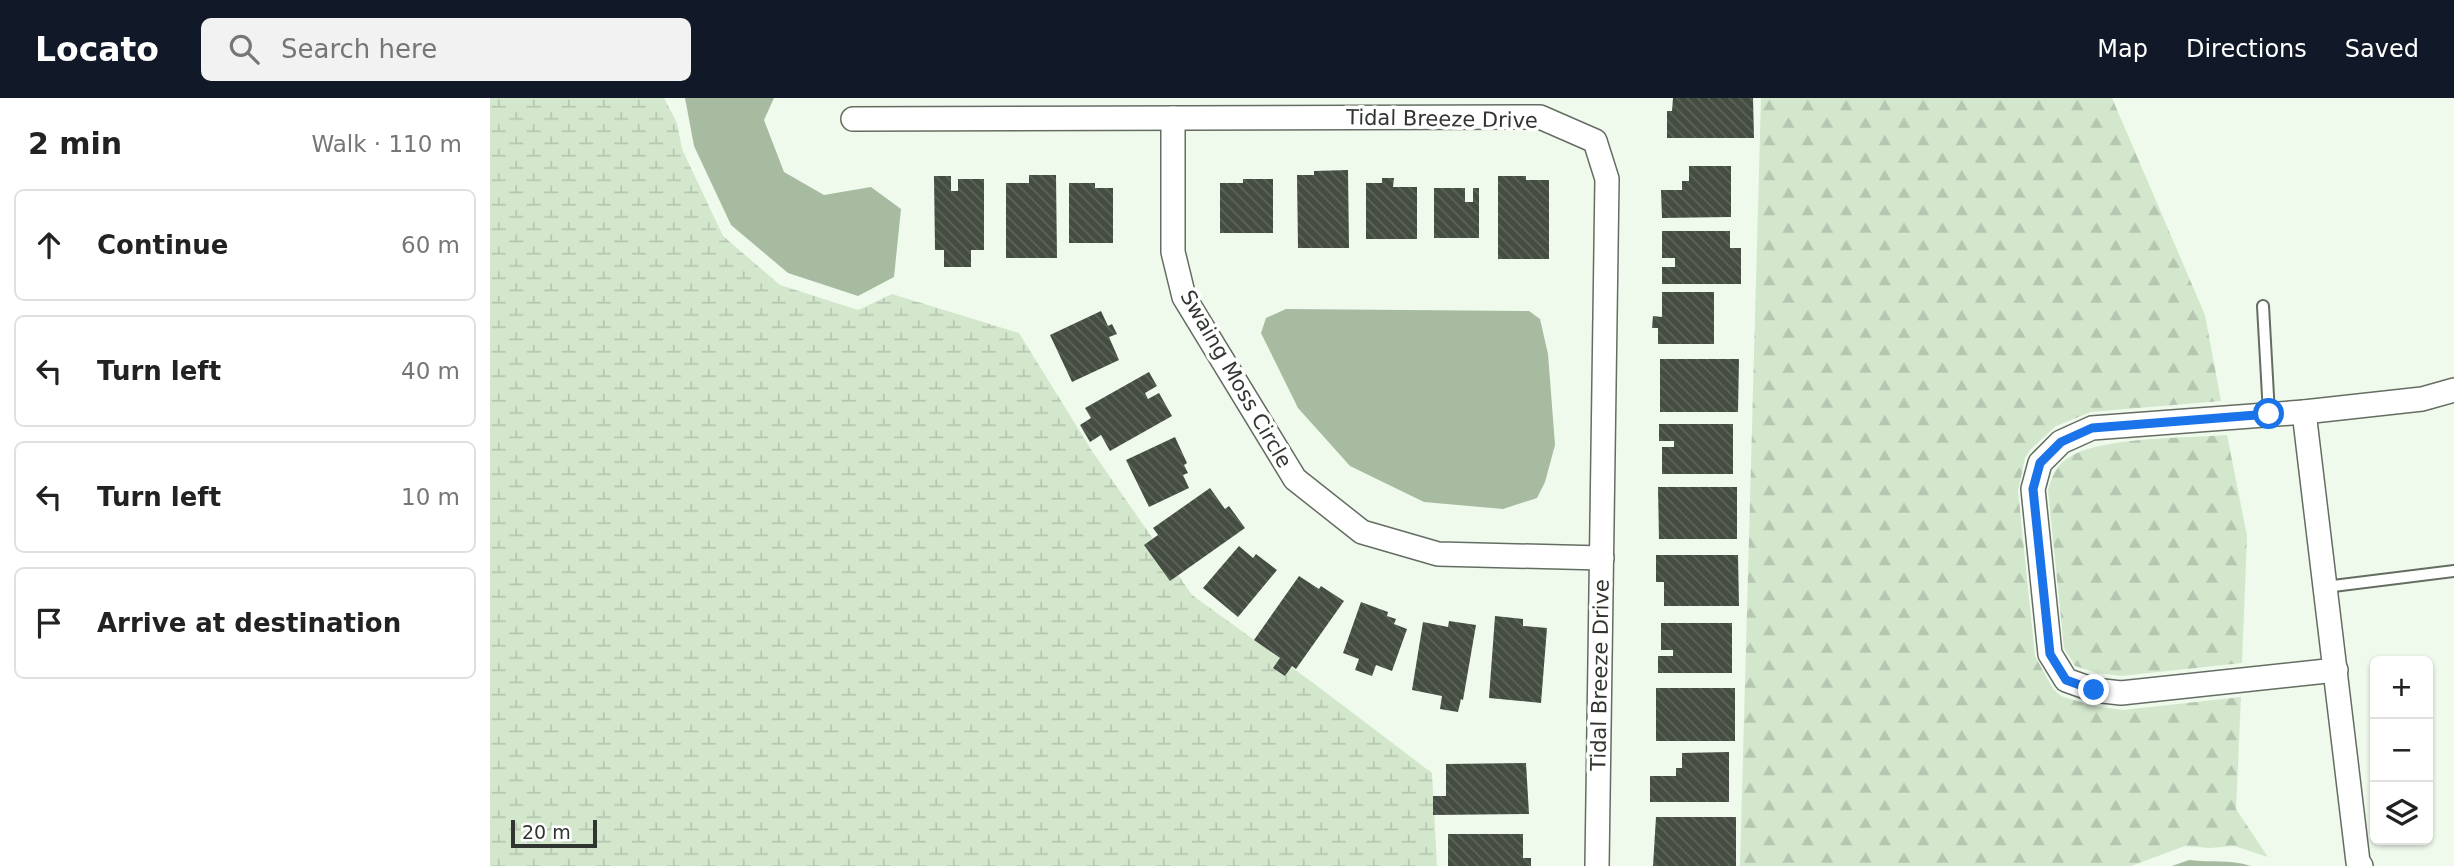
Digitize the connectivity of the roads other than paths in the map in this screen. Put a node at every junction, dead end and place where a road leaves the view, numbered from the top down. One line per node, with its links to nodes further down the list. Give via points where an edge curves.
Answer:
1 (1173, 118): 2 (street, Tidal Breeze Drive); 7 (street, Swaing Moss Circle, via 1173,252 1184,297 1295,479 1362,532 1438,554); 7 (street, Tidal Breeze Drive, via 1540,117 1595,141 1606,179)
2 (852, 119)
3 (2263, 306): 6 (lane)
4 (2454, 390): 5 (street, via 2422,399)
5 (2304, 412): 6 (street); 9 (street)
6 (2269, 414): 10 (street, via 2092,428 2061,442 2040,463 2033,489 2050,654 2066,680 2122,693)
7 (1602, 558): 11 (street, Tidal Breeze Drive)
8 (2454, 571): 9 (lane)
9 (2325, 587): 10 (street)
10 (2336, 670): 12 (street)
11 (1597, 866)
12 (2361, 866)

